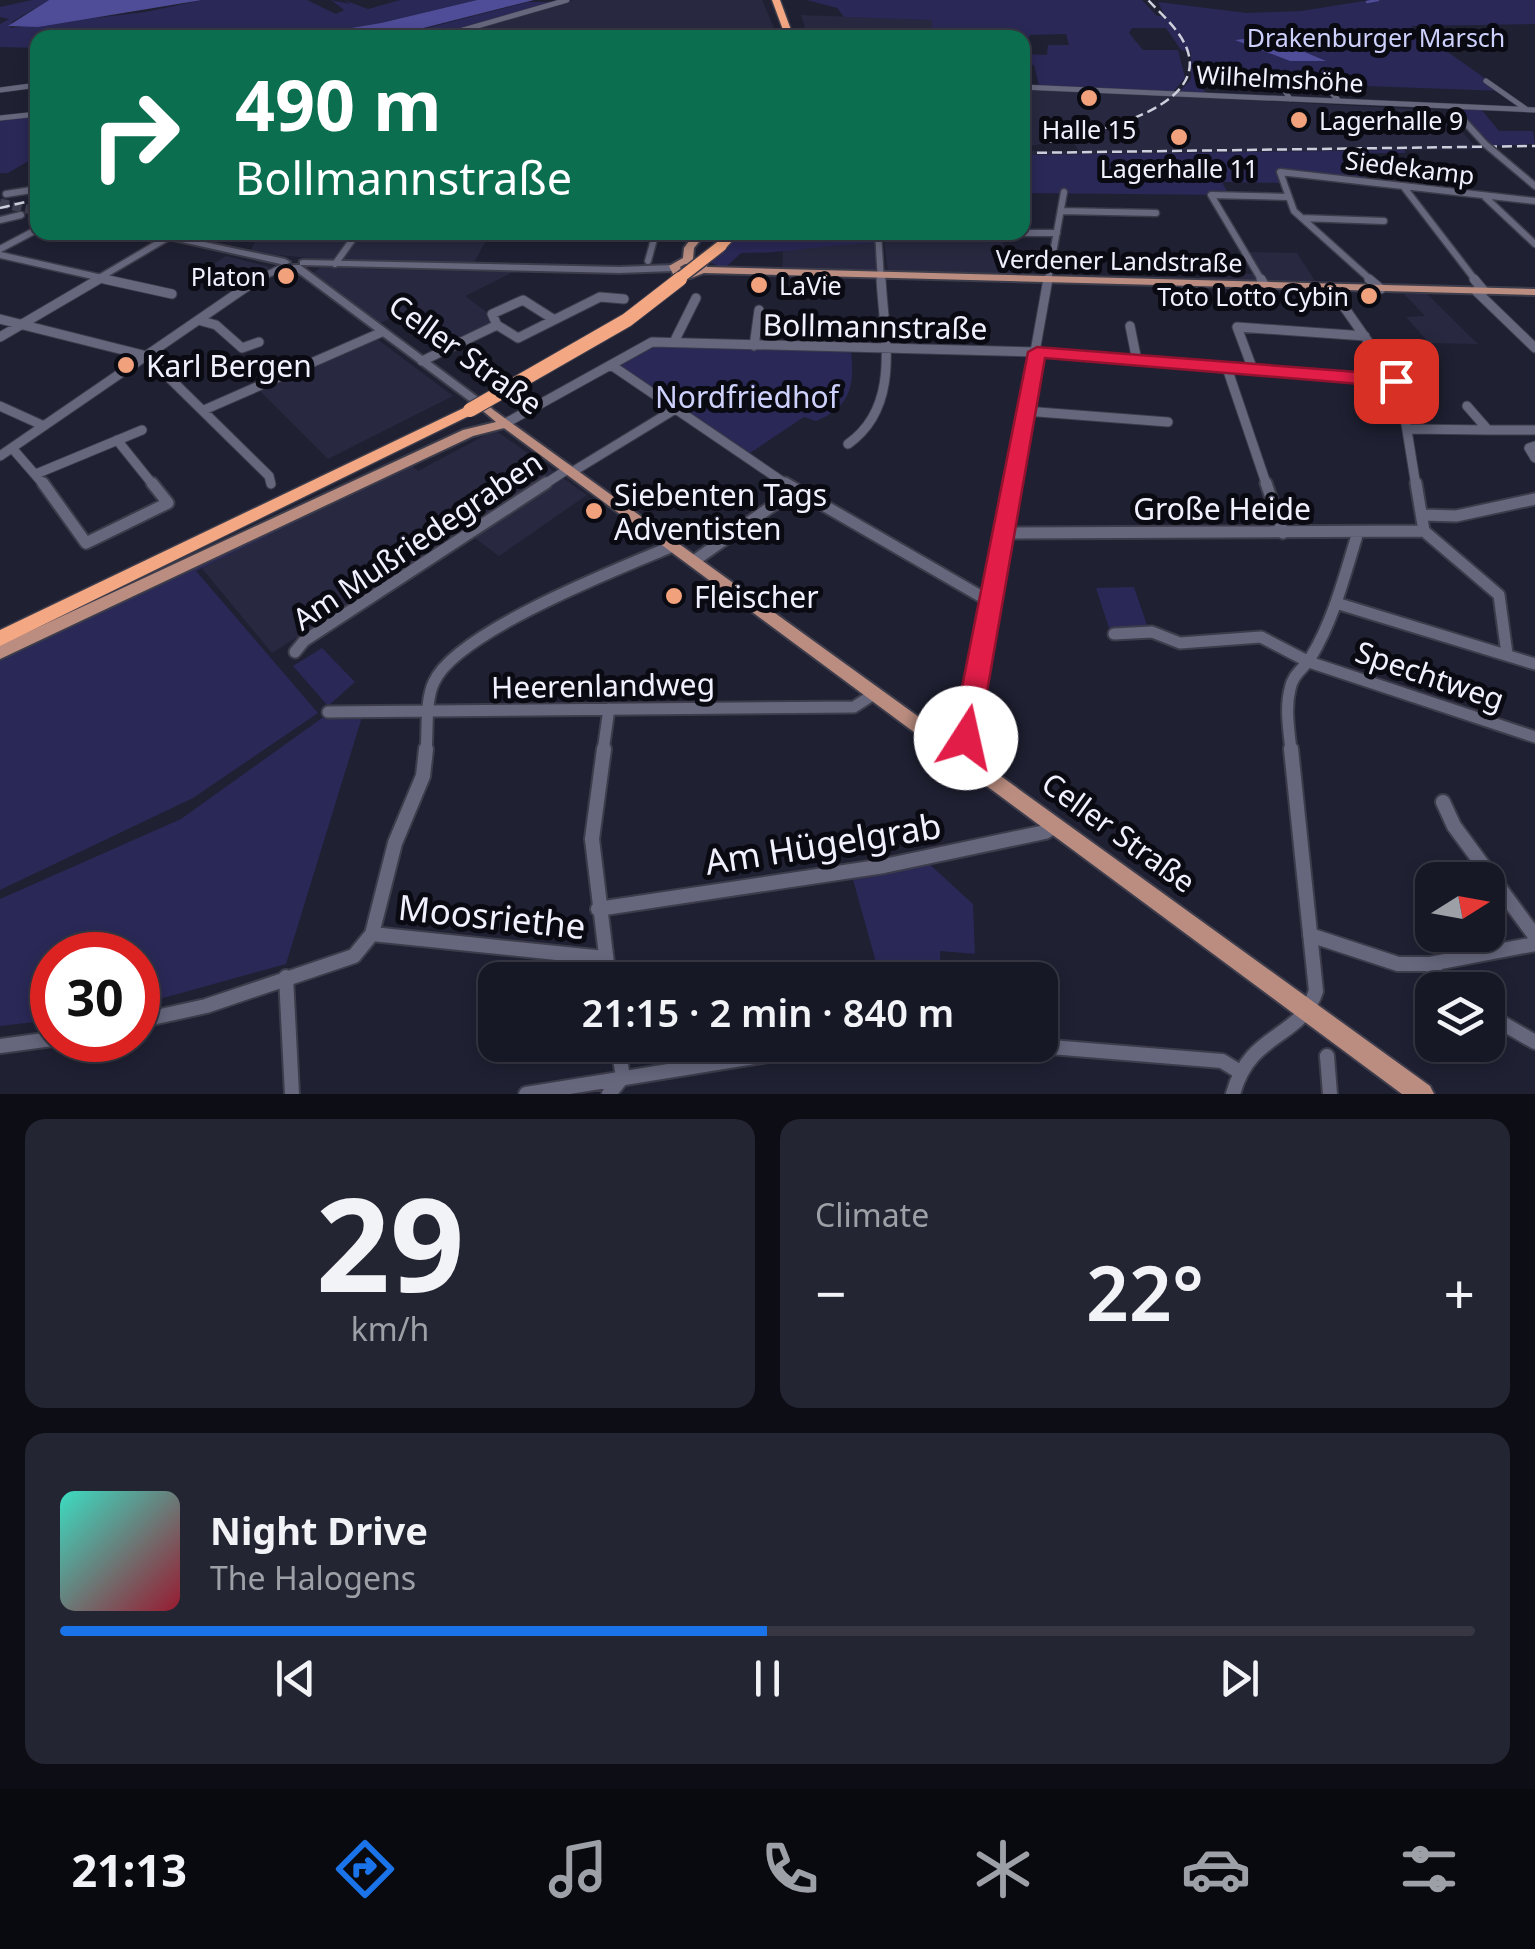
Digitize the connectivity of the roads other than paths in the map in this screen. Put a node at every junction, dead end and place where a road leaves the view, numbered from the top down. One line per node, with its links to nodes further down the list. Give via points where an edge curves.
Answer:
1 (567, 0): 3 (street)
2 (773, 0): 4 (highway)
3 (463, 30)
4 (784, 30)
5 (1276, 78): 11 (street)
6 (1486, 81): 14 (street)
7 (30, 86): 10 (street)
8 (1030, 87): 11 (street, Wilhelmshöhe)
9 (1328, 89): 12 (street)
10 (0, 90)
11 (1290, 99): 12 (street, Wilhelmshöhe)
12 (1339, 101): 13 (street, Wilhelmshöhe)
13 (1452, 107): 14 (street, Wilhelmshöhe); 18 (street, bridge)
14 (1531, 111)
15 (30, 115): 16 (street)
16 (0, 118)
17 (1404, 186): 22 (street, Siedekamp); 23 (street, Siedekamp, via 1280,172); 55 (street)
18 (1535, 186)
19 (30, 190): 21 (street)
20 (1064, 192): 25 (street)
21 (6, 194)
22 (1483, 195): 24 (street, Siedekamp); 41 (street)
23 (1288, 196): 28 (street); 52 (street, via 1210,195)
24 (1535, 201)
25 (1062, 210): 27 (street); 32 (street)
26 (30, 212): 29 (street)
27 (1156, 213)
28 (1301, 218): 30 (street); 54 (street)
29 (0, 220)
30 (1384, 220)
31 (1030, 233): 32 (street)
32 (1057, 233): 51 (street)
33 (30, 234): 42 (street)
34 (164, 240): 50 (street)
35 (177, 240): 45 (main road)
36 (352, 240): 46 (street)
37 (654, 240): 44 (street)
38 (696, 240): 43 (main road)
39 (879, 240): 49 (street)
40 (719, 241): 85 (highway, bridge, via 626,320)
41 (1535, 244)
42 (0, 252): 50 (street)
43 (688, 260): 47 (main road); 48 (main road)
44 (648, 262)
45 (292, 264): 46 (main road); 63 (street, via 266,273); 67 (main road, Celler Straße)
46 (336, 264): 48 (main road)
47 (702, 270): 48 (main road, Verdener Landstraße); 49 (main road, Verdener Landstraße)
48 (678, 272): 85 (main road, via 620,320)
49 (881, 276): 51 (main road, Verdener Landstraße); 73 (street)
50 (99, 278): 57 (street); 64 (street)
51 (1048, 280): 52 (main road, Verdener Landstraße); 75 (street)
52 (1265, 286): 53 (main road, Verdener Landstraße)
53 (1330, 287): 54 (main road, Verdener Landstraße); 68 (street)
54 (1380, 288): 55 (main road, Verdener Landstraße)
55 (1480, 291): 56 (main road, Verdener Landstraße); 74 (street)
56 (1535, 292)
57 (172, 294)
58 (696, 298): 71 (street)
59 (624, 300): 62 (street, via 600,297)
60 (759, 310): 72 (street)
61 (0, 319): 64 (street)
62 (553, 319): 65 (street, via 518,338); 65 (street, via 522,300 492,314)
63 (198, 320): 70 (street, via 216,325 242,348); 76 (street)
64 (22, 324): 69 (street); 76 (street)
65 (497, 325): 77 (street)
66 (1130, 326): 78 (street)
67 (382, 332): 77 (main road, Celler Straße); 87 (street)
68 (1364, 336): 81 (street, via 1237,327); 82 (street)
69 (0, 337)
70 (259, 342)
71 (674, 342): 72 (street, Bollmannstraße); 79 (street, Bollmannstraße, via 652,342)
72 (754, 346): 73 (street, Bollmannstraße)
73 (884, 348): 75 (street, Bollmannstraße); 98 (street, via 885,397)
74 (1535, 348)
75 (1037, 352): 78 (street, Bollmannstraße); 88 (street)
76 (147, 356): 87 (street); 91 (street)
77 (422, 361): 85 (main road, Celler Straße)
78 (1138, 361): 80 (street, Bollmannstraße)
79 (611, 365): 86 (street); 90 (street)
80 (1227, 368): 81 (street, Bollmannstraße); 112 (street)
81 (1253, 370): 82 (street, Bollmannstraße)
82 (1396, 381): 92 (street)
83 (0, 406): 91 (street)
84 (1466, 406): 94 (street)
85 (474, 408): 90 (main road, Celler Straße); 96 (main road); 119 (highway); 121 (highway)
86 (676, 408): 103 (street, Am Mußriedegraben); 106 (street)
87 (204, 410): 105 (street)
88 (1026, 411): 89 (street); 114 (street)
89 (1168, 422)
90 (504, 424): 96 (main road); 103 (main road, Celler Straße)
91 (44, 426): 100 (street)
92 (1409, 429): 94 (street); 110 (street)
93 (142, 430): 97 (street)
94 (1488, 430): 95 (street)
95 (1535, 430)
96 (468, 433): 122 (main road)
97 (116, 440): 104 (street); 104 (street, via 168,503 86,543)
98 (848, 444)
99 (1535, 446): 102 (street, via 1529,452)
100 (12, 448): 101 (street); 104 (street)
101 (0, 456)
102 (1535, 458)
103 (570, 471): 115 (main road, Celler Straße); 123 (street, Am Mußriedegraben)
104 (36, 474)
105 (271, 484)
106 (796, 490): 116 (street); 117 (street)
107 (1535, 499): 108 (street)
108 (1523, 502): 109 (street); 110 (street, via 1456,516)
109 (1535, 512)
110 (1424, 514): 111 (street)
111 (1424, 531): 113 (street, Große Heide); 124 (street, via 1499,595)
112 (1283, 532): 113 (street, Große Heide); 114 (street, Große Heide)
113 (1358, 532): 118 (street)
114 (1003, 533): 117 (street)
115 (673, 546): 116 (main road, Celler Straße); 130 (street, Moosriethe, via 575,588 452,658 433,682)
116 (694, 562): 127 (main road, Celler Straße)
117 (990, 601): 132 (street, via 966,738)
118 (1336, 604): 124 (street); 125 (street)
119 (0, 628)
120 (1114, 634): 125 (street, Spechtweg, via 1152,632 1180,643 1261,637)
121 (0, 638)
122 (0, 652)
123 (295, 652)
124 (1506, 654): 126 (street)
125 (1309, 662): 131 (street, Spechtweg); 137 (street, via 1294,673 1287,710)
126 (1535, 664)
127 (874, 694): 128 (street, Heerenlandweg, via 854,707); 132 (main road, Celler Straße)
128 (609, 709): 130 (street, Heerenlandweg); 135 (street, via 592,839)
129 (328, 712): 130 (street, Heerenlandweg)
130 (428, 712): 136 (street, Moosriethe, via 423,776 395,842)
131 (1535, 737)
132 (956, 753): 134 (main road, Celler Straße)
133 (1443, 802): 138 (street)
134 (1055, 826): 135 (street, Am Hügelgrab, via 884,866); 145 (main road, Celler Straße)
135 (598, 909): 140 (street)
136 (372, 934): 140 (street, Moosriethe); 144 (street, via 354,956)
137 (1310, 935): 142 (street, via 1384,961); 145 (street, via 1316,991)
138 (1535, 936)
139 (1535, 944): 142 (street)
140 (606, 958): 141 (street)
141 (607, 962)
142 (1430, 964): 143 (street)
143 (1435, 972)
144 (286, 976): 146 (street); 157 (street)
145 (1307, 1010): 155 (street, via 1260,1046); 162 (main road, Celler Straße)
146 (160, 1016)
147 (1505, 1025): 149 (street)
148 (30, 1042): 150 (street)
149 (1535, 1042)
150 (0, 1046)
151 (1058, 1048): 155 (street, via 1222,1061)
152 (1327, 1056): 161 (street)
153 (620, 1062): 156 (street)
154 (722, 1062): 156 (street)
155 (1240, 1072): 160 (street)
156 (622, 1078): 158 (street); 159 (street)
157 (292, 1094)
158 (526, 1094)
159 (608, 1094)
160 (1233, 1094)
161 (1330, 1094)
162 (1422, 1094)

